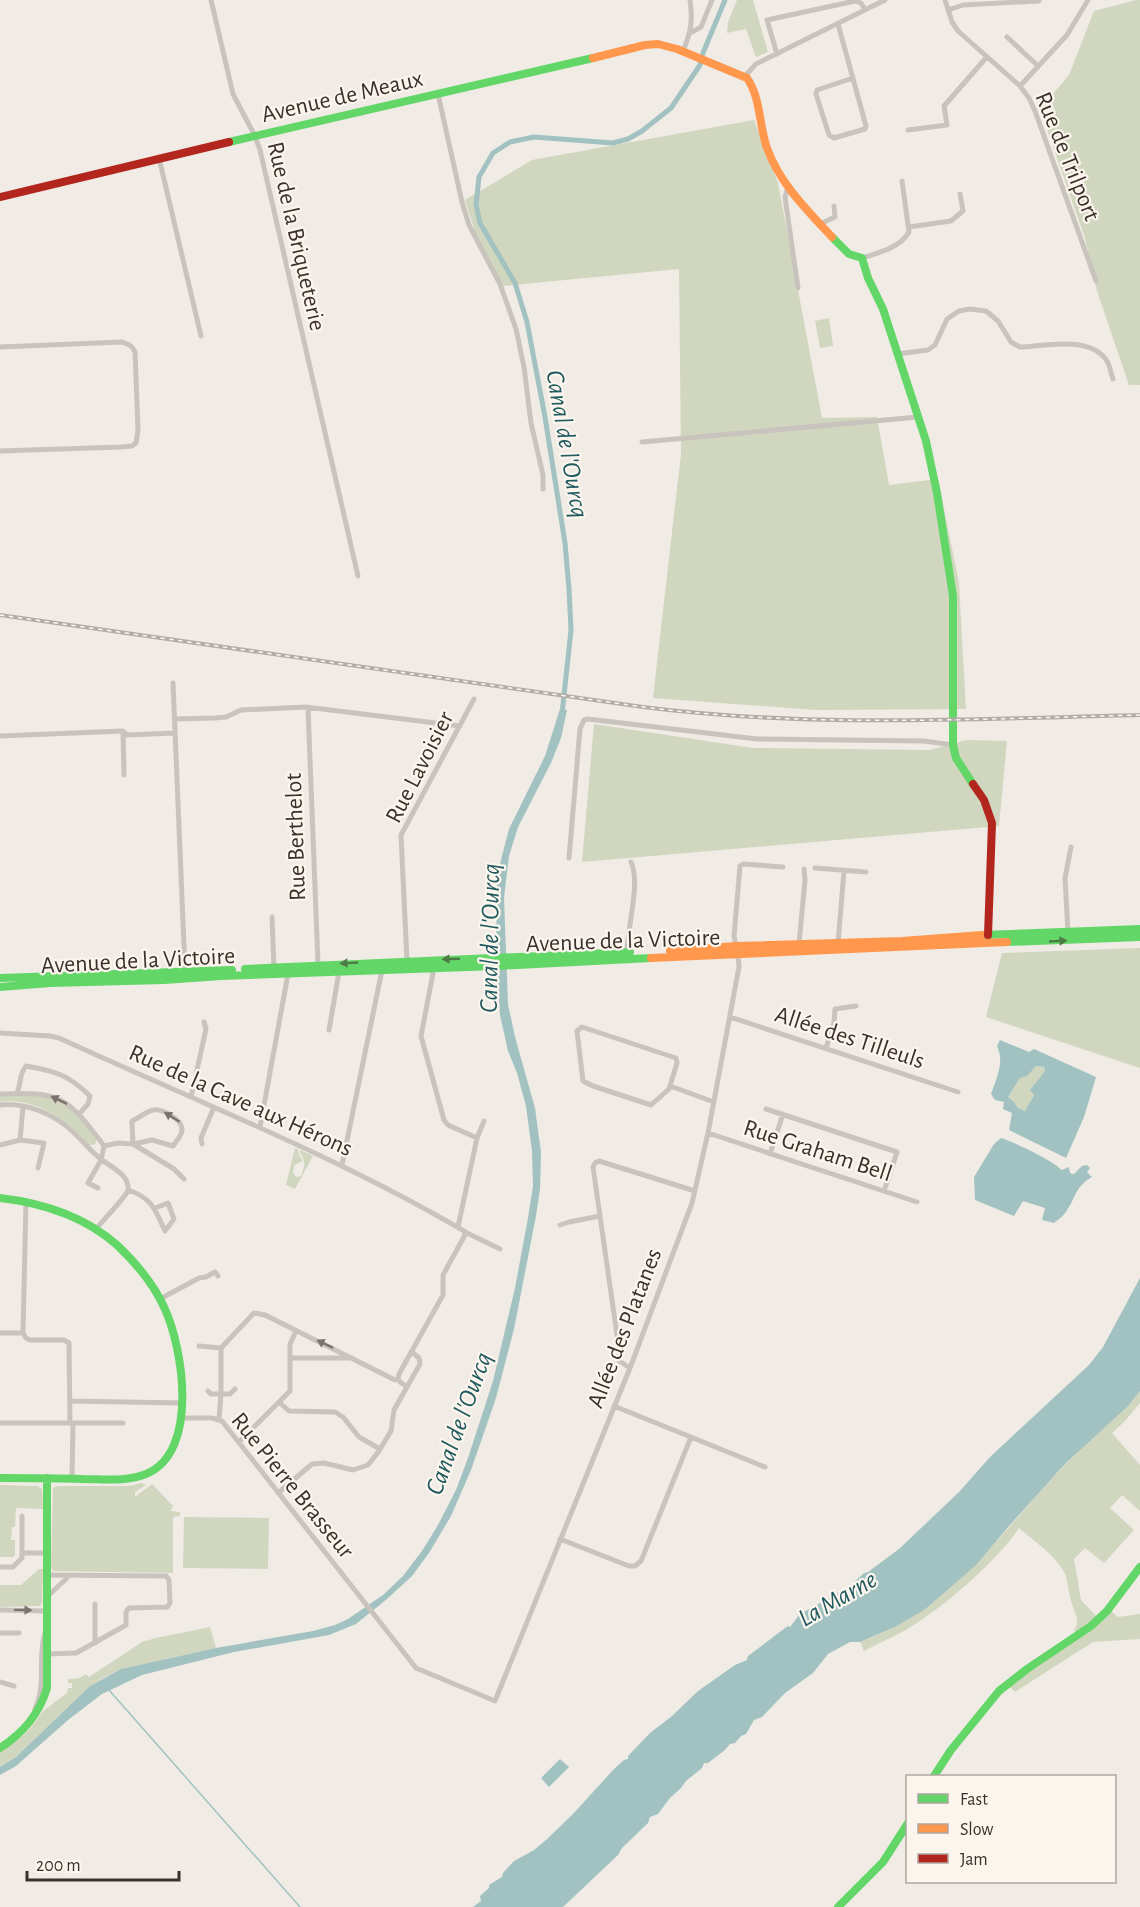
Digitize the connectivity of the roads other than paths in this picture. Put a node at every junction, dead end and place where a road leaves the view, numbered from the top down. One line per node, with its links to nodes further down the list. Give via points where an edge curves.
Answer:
1 (211, 0): 22 (street, Rue de la Briqueterie, via 233,94)
2 (690, 0): 11 (street)
3 (712, 0): 11 (street, via 700,27)
4 (885, 0): 8 (street)
5 (945, 0): 9 (street, Rue de Trilport)
6 (1088, 0): 16 (street, via 1068,35)
7 (1039, 1): 9 (street, via 963,5)
8 (865, 10): 10 (street); 14 (street, via 855,1 767,20)
9 (948, 10): 15 (street, Rue de Trilport, via 958,31)
10 (838, 24): 14 (street); 18 (street)
11 (690, 33): 13 (street)
12 (1007, 37): 16 (street)
13 (682, 51): 17 (street, Avenue de Meaux); 20 (street, Avenue de Meaux, via 658,44 645,45)
14 (777, 54): 17 (street, via 756,64)
15 (986, 58): 19 (street, Rue de Trilport); 21 (street, via 944,106 947,125)
16 (1038, 66): 19 (street)
17 (744, 76): 25 (street, via 753,87 766,146)
18 (853, 78): 18 (street, via 866,126 834,138 829,135 817,90)
19 (1020, 86): 32 (street, Rue de Trilport, via 1035,111)
20 (438, 94): 22 (street, Avenue de Meaux); 41 (street, via 469,225 500,284 516,329)
21 (908, 130)
22 (255, 136): 23 (street, Avenue de Meaux); 42 (street, Rue de la Briqueterie)
23 (159, 158): 27 (street, Avenue de Meaux); 34 (street)
24 (902, 181): 30 (street)
25 (788, 187): 29 (street); 33 (street, via 785,197)
26 (960, 194): 30 (street, via 963,211 951,221)
27 (0, 198)
28 (834, 206): 29 (street, via 835,217)
29 (820, 224): 31 (street, via 849,254)
30 (909, 227): 31 (street, via 906,237 882,252)
31 (862, 258): 36 (street)
32 (1096, 281)
33 (798, 288)
34 (201, 336)
35 (0, 347): 40 (street, via 122,342 132,347 138,439 132,446)
36 (897, 354): 37 (street, via 928,350 935,345 947,319 970,309 986,311 998,321 1011,342 1020,347 1083,345 1097,351 1107,362); 38 (street)
37 (1113, 379)
38 (918, 417): 39 (street); 53 (street, via 937,493 953,596)
39 (642, 442)
40 (0, 451)
41 (543, 489)
42 (358, 576)
43 (173, 683): 46 (street)
44 (474, 699): 48 (street, Rue Lavoisier)
45 (308, 708): 46 (street, via 241,710 226,717); 47 (street); 79 (street, Rue Berthelot)
46 (174, 719): 50 (street)
47 (452, 724): 48 (street); 51 (street)
48 (460, 726): 51 (street, Rue Lavoisier)
49 (123, 731): 50 (street, via 128,735); 52 (street); 54 (street)
50 (175, 733): 82 (street)
51 (456, 735): 76 (street, Rue Lavoisier, via 401,835)
52 (0, 736)
53 (953, 745): 56 (street, via 924,741 757,739 584,720 580,729); 66 (street, via 956,758 984,800 993,829)
54 (124, 775)
55 (1071, 847): 65 (street, via 1065,878)
56 (569, 858)
57 (631, 862): 74 (street, via 633,903)
58 (783, 867): 72 (street, Allée des Platanes, via 740,866)
59 (814, 868): 61 (street)
60 (804, 869): 70 (street)
61 (844, 871): 62 (street); 68 (street)
62 (866, 872)
63 (272, 917): 80 (street)
64 (1140, 929): 65 (street, Avenue de la Victoire)
65 (1068, 932): 66 (street, Avenue de la Victoire)
66 (988, 935): 68 (street, Avenue de la Victoire); 71 (street); 73 (street, via 983,941)
67 (1140, 937): 71 (street, Avenue de la Victoire, one-way to 67)
68 (837, 943): 70 (street, Avenue de la Victoire)
69 (779, 944): 70 (street, Avenue de la Victoire); 72 (street, Avenue de la Victoire); 75 (street, via 744,950)
70 (800, 944)
71 (1000, 944): 73 (street, Avenue de la Victoire)
72 (736, 946): 74 (street, Avenue de la Victoire); 75 (street, Allée des Platanes)
73 (944, 946): 75 (street, Avenue de la Victoire)
74 (627, 952): 77 (street, Avenue de la Victoire)
75 (738, 955): 77 (street, Avenue de la Victoire); 89 (street, Allée des Platanes)
76 (407, 961): 78 (street, Avenue de la Victoire, one-way to 76); 79 (street, Avenue de la Victoire, one-way to 79)
77 (511, 961): 78 (street, Avenue de la Victoire)
78 (495, 962): 81 (street, Avenue de la Victoire, via 486,966)
79 (318, 964): 80 (street, Avenue de la Victoire)
80 (274, 968): 82 (street, Avenue de la Victoire)
81 (434, 968): 83 (street, Avenue de la Victoire); 109 (street, via 422,1040 444,1120)
82 (185, 970): 86 (street, Avenue de la Victoire)
83 (382, 970): 84 (street, Avenue de la Victoire); 117 (street)
84 (339, 972): 85 (street, Avenue de la Victoire); 91 (street)
85 (288, 974): 87 (street, Avenue de la Victoire); 107 (street)
86 (0, 978)
87 (0, 987)
88 (856, 1006): 93 (street, via 835,1009)
89 (730, 1017): 93 (street, Allée des Tilleuls); 99 (street, Allée des Platanes)
90 (204, 1022): 98 (street, via 206,1029)
91 (329, 1030)
92 (0, 1033): 98 (street, Rue de la Cave aux Hérons, via 55,1037)
93 (826, 1048): 95 (street, Allée des Tilleuls)
94 (670, 1086): 94 (street, via 676,1058 582,1027 577,1031 584,1081 592,1086 651,1105); 99 (street)
95 (958, 1092)
96 (17, 1093): 97 (street); 104 (street, one-way to 96, via 53,1096); 104 (street, via 20,1073 26,1066 51,1072 76,1082 90,1096)
97 (0, 1094)
98 (191, 1097): 102 (street, Rue de la Cave aux Hérons)
99 (714, 1102): 108 (street, Allée des Platanes)
100 (0, 1105): 101 (street)
101 (23, 1107): 110 (street); 116 (street, via 60,1122)
102 (214, 1107): 107 (street, Rue de la Cave aux Hérons); 112 (street)
103 (766, 1109): 105 (street)
104 (79, 1114): 114 (street)
105 (783, 1114): 115 (street); 123 (street, via 897,1152)
106 (484, 1121): 109 (street)
107 (260, 1127): 117 (street, Rue de la Cave aux Hérons)
108 (708, 1133): 115 (street, Rue Graham Bell); 122 (street, Allée des Platanes)
109 (477, 1138): 130 (street)
110 (20, 1140): 113 (street); 118 (street, via 44,1143)
111 (133, 1144): 111 (street, one-way to 111, via 152,1140 175,1149 183,1127 180,1121 160,1110 152,1110 132,1121); 114 (street); 119 (street)
112 (202, 1144)
113 (0, 1145)
114 (104, 1146): 116 (street)
115 (770, 1154): 123 (street, Rue Graham Bell)
116 (101, 1160): 120 (street, via 88,1183); 121 (street, via 124,1177)
117 (342, 1165): 130 (street, Rue de la Cave aux Hérons)
118 (38, 1168)
119 (184, 1179)
120 (98, 1188)
121 (128, 1190): 127 (street, via 142,1195); 131 (street)
122 (695, 1191): 128 (street, via 599,1161 593,1167); 144 (street, Allée des Platanes)
123 (884, 1191): 126 (street, Rue Graham Bell)
124 (0, 1198): 125 (street)
125 (26, 1201): 131 (street, via 60,1210); 138 (street)
126 (917, 1202)
127 (155, 1208): 127 (street, via 168,1203 174,1219 165,1231)
128 (600, 1216): 129 (street); 144 (street, via 619,1361)
129 (560, 1226)
130 (458, 1227): 132 (street, Rue de la Cave aux Hérons)
131 (96, 1229): 135 (street, via 134,1263)
132 (465, 1232): 133 (street); 141 (street, via 443,1275 443,1295)
133 (500, 1249)
134 (218, 1276): 135 (street, via 215,1272 199,1278)
135 (160, 1299): 152 (street, via 178,1352)
136 (296, 1331): 140 (street, via 254,1313); 142 (street, via 290,1344); 143 (street, one-way to 136)
137 (0, 1333): 138 (street)
138 (23, 1333): 150 (street, via 30,1340 64,1340 70,1346)
139 (199, 1346): 140 (street)
140 (220, 1348): 149 (street)
141 (412, 1352): 145 (street); 146 (street, via 420,1364)
142 (290, 1358): 143 (street); 151 (street, via 290,1391)
143 (353, 1358): 145 (street, via 395,1380)
144 (630, 1368): 153 (street, Allée des Platanes)
145 (399, 1378): 146 (street)
146 (406, 1387): 161 (street, via 394,1410 391,1431)
147 (235, 1389): 149 (street, via 230,1394)
148 (208, 1391): 149 (street)
149 (221, 1394): 155 (street)
150 (70, 1401): 152 (street); 157 (street)
151 (279, 1402): 160 (street); 161 (street, via 289,1411 335,1412 359,1437)
152 (181, 1403): 154 (street)
153 (614, 1406): 159 (street); 168 (street, Allée des Platanes)
154 (182, 1418): 155 (street, Rue Pierre Brasseur); 165 (street, via 178,1437 166,1459 151,1472 133,1478)
155 (219, 1419): 160 (street, Rue Pierre Brasseur)
156 (0, 1423): 157 (street)
157 (72, 1423): 158 (street); 165 (street)
158 (123, 1424)
159 (691, 1437): 162 (street); 168 (street, via 641,1561 635,1566)
160 (239, 1442): 166 (street, Rue Pierre Brasseur)
161 (380, 1449): 166 (street, via 368,1465 358,1469 312,1464)
162 (765, 1467)
163 (0, 1478): 164 (street)
164 (47, 1478): 165 (street); 170 (street)
165 (72, 1479)
166 (278, 1493): 179 (street, Rue Pierre Brasseur)
167 (22, 1516): 169 (street)
168 (560, 1539): 179 (street, Allée des Platanes, via 495,1701 416,1668)
169 (22, 1553): 170 (street); 171 (street, via 13,1567)
170 (47, 1553): 173 (street)
171 (0, 1567)
172 (1140, 1567): 189 (street, via 1098,1620 999,1691)
173 (47, 1575): 174 (street); 175 (street)
174 (67, 1575): 175 (street); 183 (street, via 166,1576 169,1580 167,1607 129,1608 126,1625)
175 (46, 1594): 178 (street)
176 (95, 1604): 183 (street)
177 (0, 1610): 178 (street, one-way to 178)
178 (46, 1611): 180 (street)
179 (375, 1615)
180 (47, 1629): 184 (street); 187 (street, via 43,1641 42,1691)
181 (0, 1633): 182 (street)
182 (19, 1633)
183 (95, 1643): 184 (street, via 76,1653)
184 (47, 1654): 187 (street, via 45,1694)
185 (0, 1682): 186 (street)
186 (14, 1686)
187 (27, 1727): 188 (street)
188 (0, 1748)
189 (935, 1775)
190 (906, 1826): 191 (street, via 883,1862)
191 (838, 1907)

